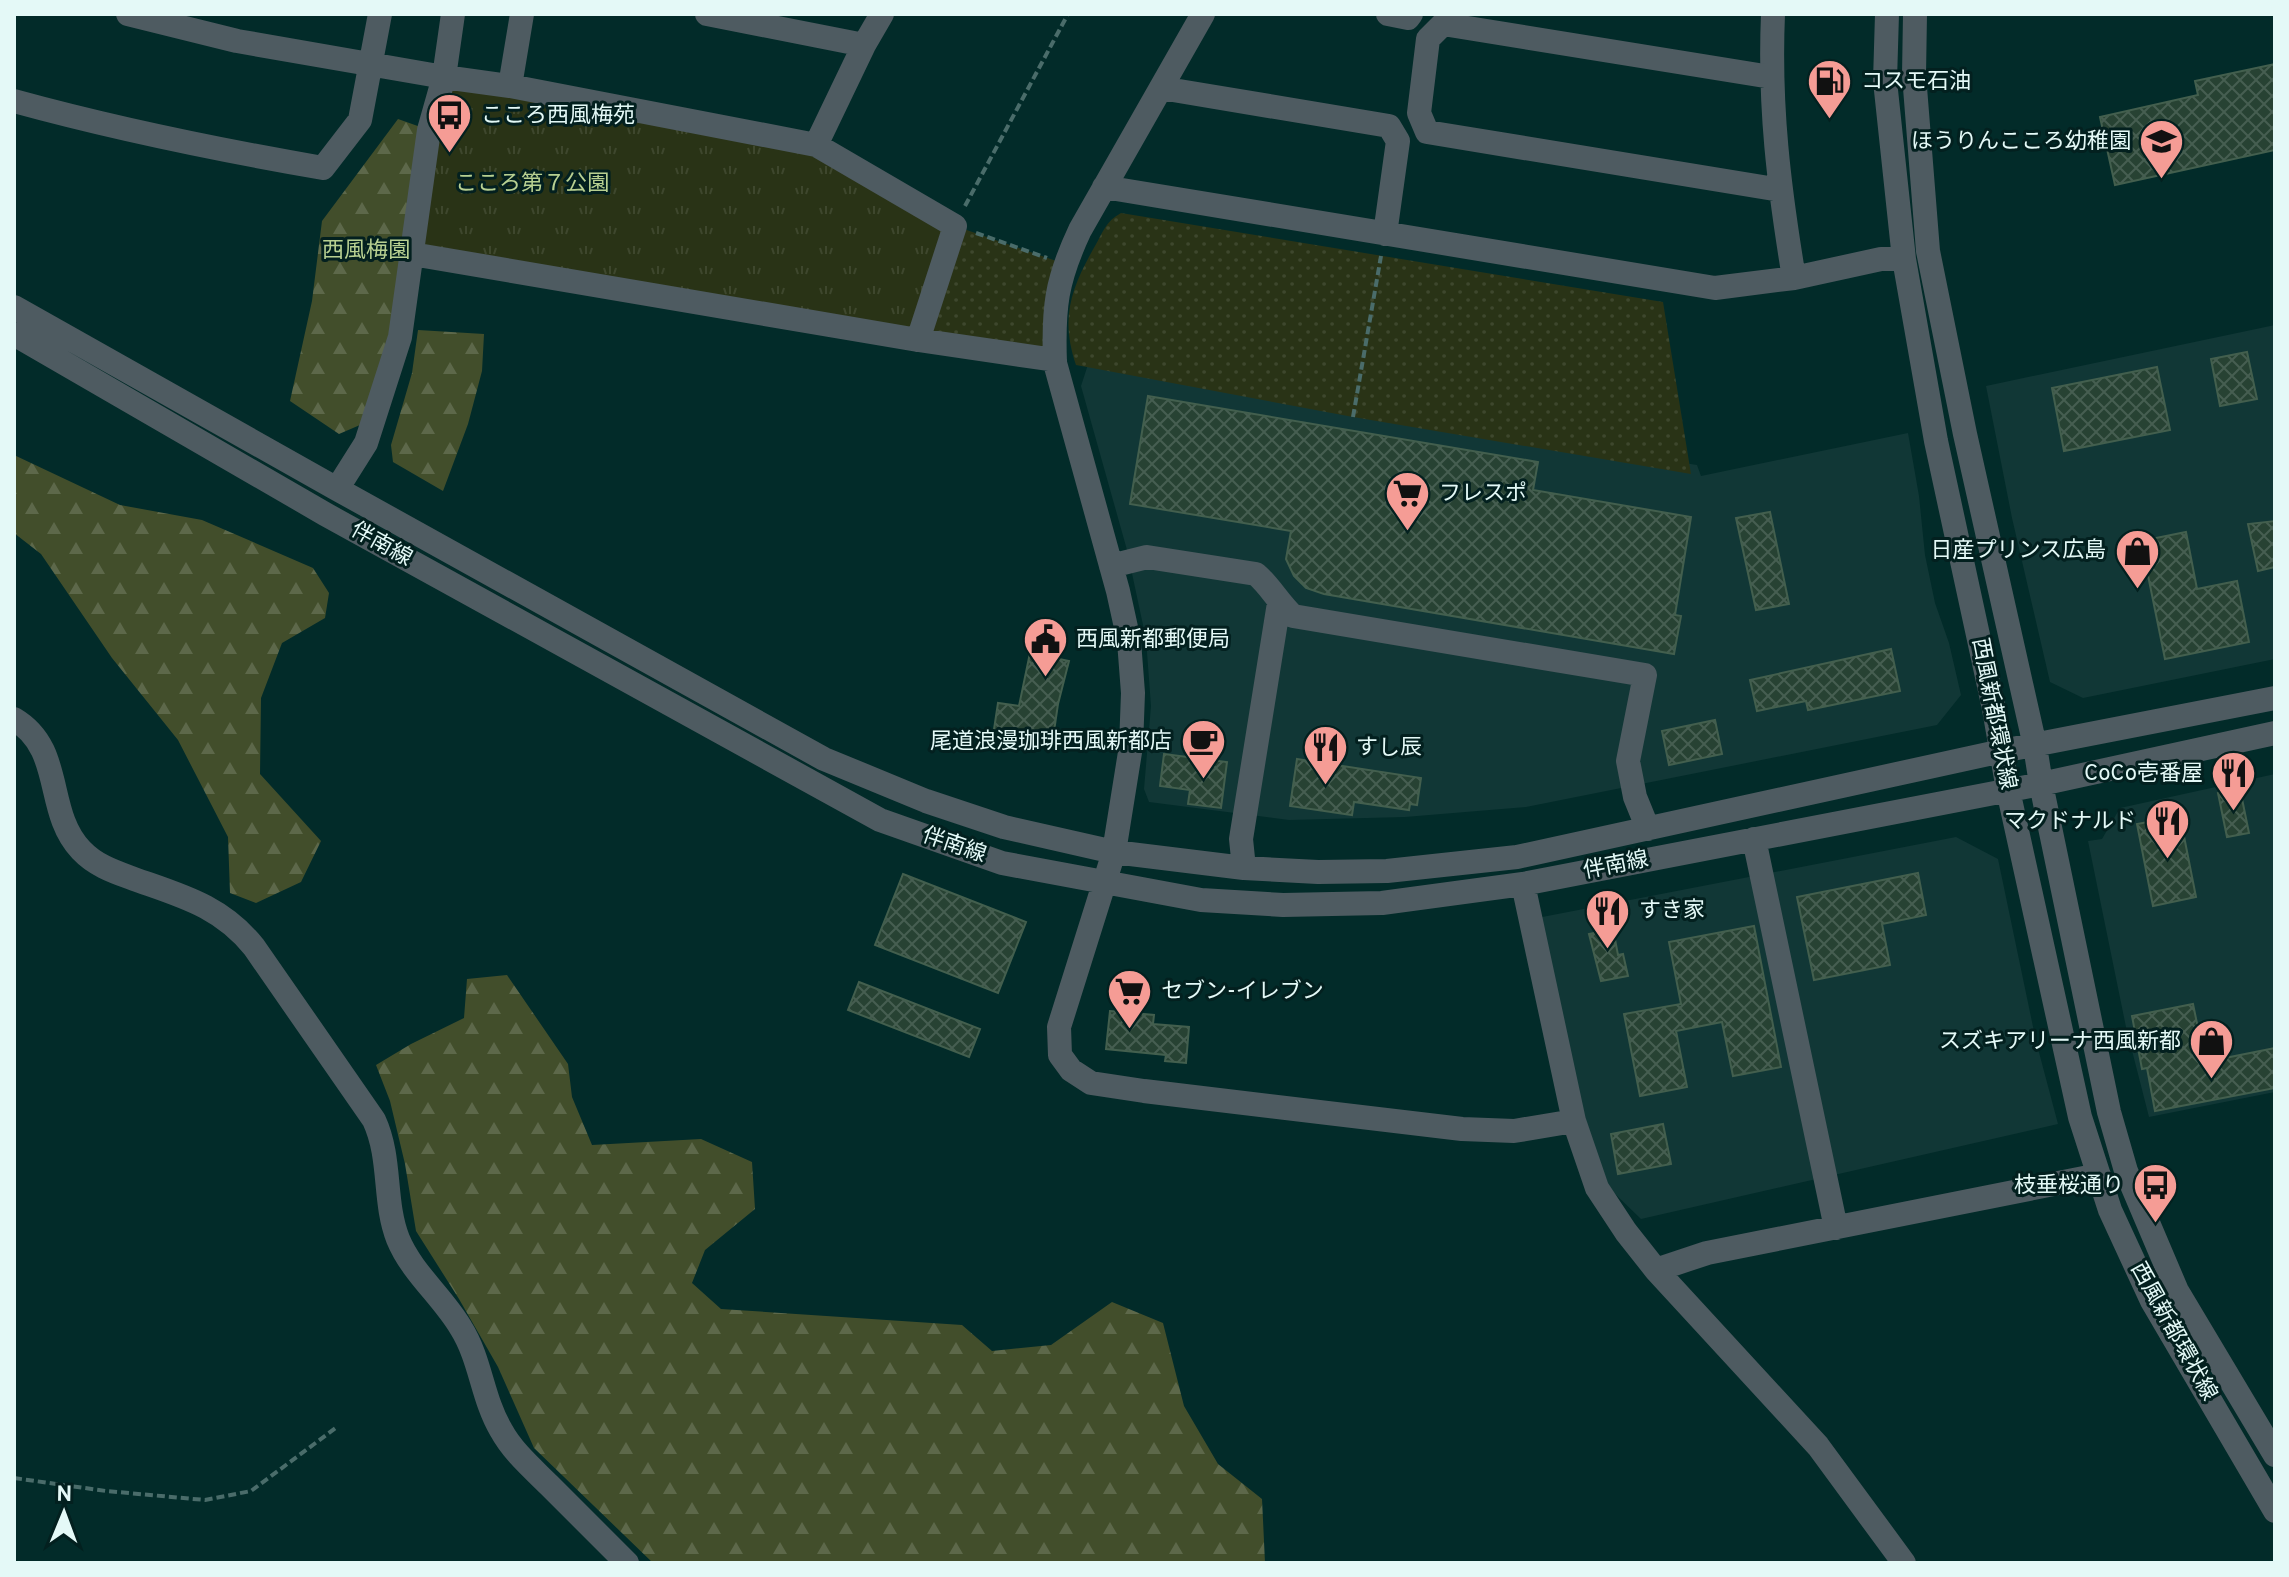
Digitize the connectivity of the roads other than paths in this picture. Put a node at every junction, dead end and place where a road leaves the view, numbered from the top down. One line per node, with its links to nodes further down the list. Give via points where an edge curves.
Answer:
1 (128, 14): 14 (street, via 237,41)
2 (380, 14): 14 (street)
3 (453, 14): 15 (street)
4 (522, 14): 17 (street)
5 (707, 14): 13 (street)
6 (882, 14): 13 (street)
7 (1203, 14): 18 (street)
8 (1388, 14): 9 (street)
9 (1411, 14)
10 (1773, 14): 16 (street)
11 (1887, 14): 25 (street, 西風新都環状線, via 1885,81)
12 (1915, 14): 37 (street, 西風新都環状線, via 1914,75 1928,251)
13 (864, 45): 20 (street)
14 (372, 65): 15 (street); 19 (street, via 360,120 323,168 219,150)
15 (444, 77): 17 (street); 24 (street, via 429,130)
16 (1771, 77): 22 (street); 22 (street, via 1443,24 1428,39 1419,113 1427,132)
17 (510, 86): 20 (street)
18 (1161, 88): 21 (street); 23 (street, via 1389,126 1398,141)
19 (14, 101)
20 (816, 145): 29 (street, via 955,226)
21 (1104, 187): 23 (street); 30 (street, via 1059,281)
22 (1780, 190): 26 (street)
23 (1385, 234): 26 (street, via 1715,288)
24 (412, 254): 29 (street); 31 (street, via 400,337 370,431)
25 (1904, 259): 26 (street); 38 (street, 西風新都環状線, via 1936,441)
26 (1794, 278)
27 (14, 307): 31 (street, 伴南線)
28 (14, 334): 45 (street, 伴南線, via 325,514 880,820 1002,863)
29 (918, 340): 30 (street)
30 (1055, 360): 32 (street)
31 (337, 489): 43 (street, 伴南線, via 824,759 1004,827)
32 (1111, 566): 33 (street, via 1147,557 1256,574); 43 (street, via 1129,641 1133,693 1131,746)
33 (1279, 603): 41 (street, via 1293,616 1645,675 1628,761); 44 (street, via 1241,839)
34 (2275, 698): 37 (street, 伴南線)
35 (14, 719): 53 (street, via 44,749 63,822 84,853 104,867 207,906 254,947 374,1120 384,1147 398,1239 466,1337 501,1432)
36 (2275, 733): 39 (street, 伴南線)
37 (2035, 746): 38 (street, 伴南線); 39 (street, 西風新都環状線)
38 (2002, 751): 40 (street, 西風新都環状線); 41 (street, 伴南線)
39 (2041, 784): 40 (street, 伴南線); 51 (street, 西風新都環状線, via 2126,1171 2177,1291)
40 (2008, 790): 42 (street, 伴南線); 48 (street, 西風新都環状線, via 2080,1117)
41 (1648, 829): 44 (street, 伴南線, via 1517,857 1387,871)
42 (1754, 839): 46 (street, 伴南線); 49 (street)
43 (1114, 852): 44 (street, 伴南線); 45 (street)
44 (1244, 868)
45 (1105, 882): 46 (street, 伴南線, via 1201,900 1283,905 1382,903); 47 (street, via 1059,1027 1060,1055 1091,1083 1462,1129 1514,1131)
46 (1523, 884): 47 (street)
47 (1574, 1121): 50 (street, via 1597,1188)
48 (2099, 1175): 49 (street); 52 (street, 西風新都環状線, via 2152,1301)
49 (1836, 1228): 50 (street, via 1707,1253)
50 (1656, 1270): 54 (street, via 1818,1446)
51 (2275, 1455)
52 (2275, 1511)
53 (627, 1563)
54 (1904, 1563)

